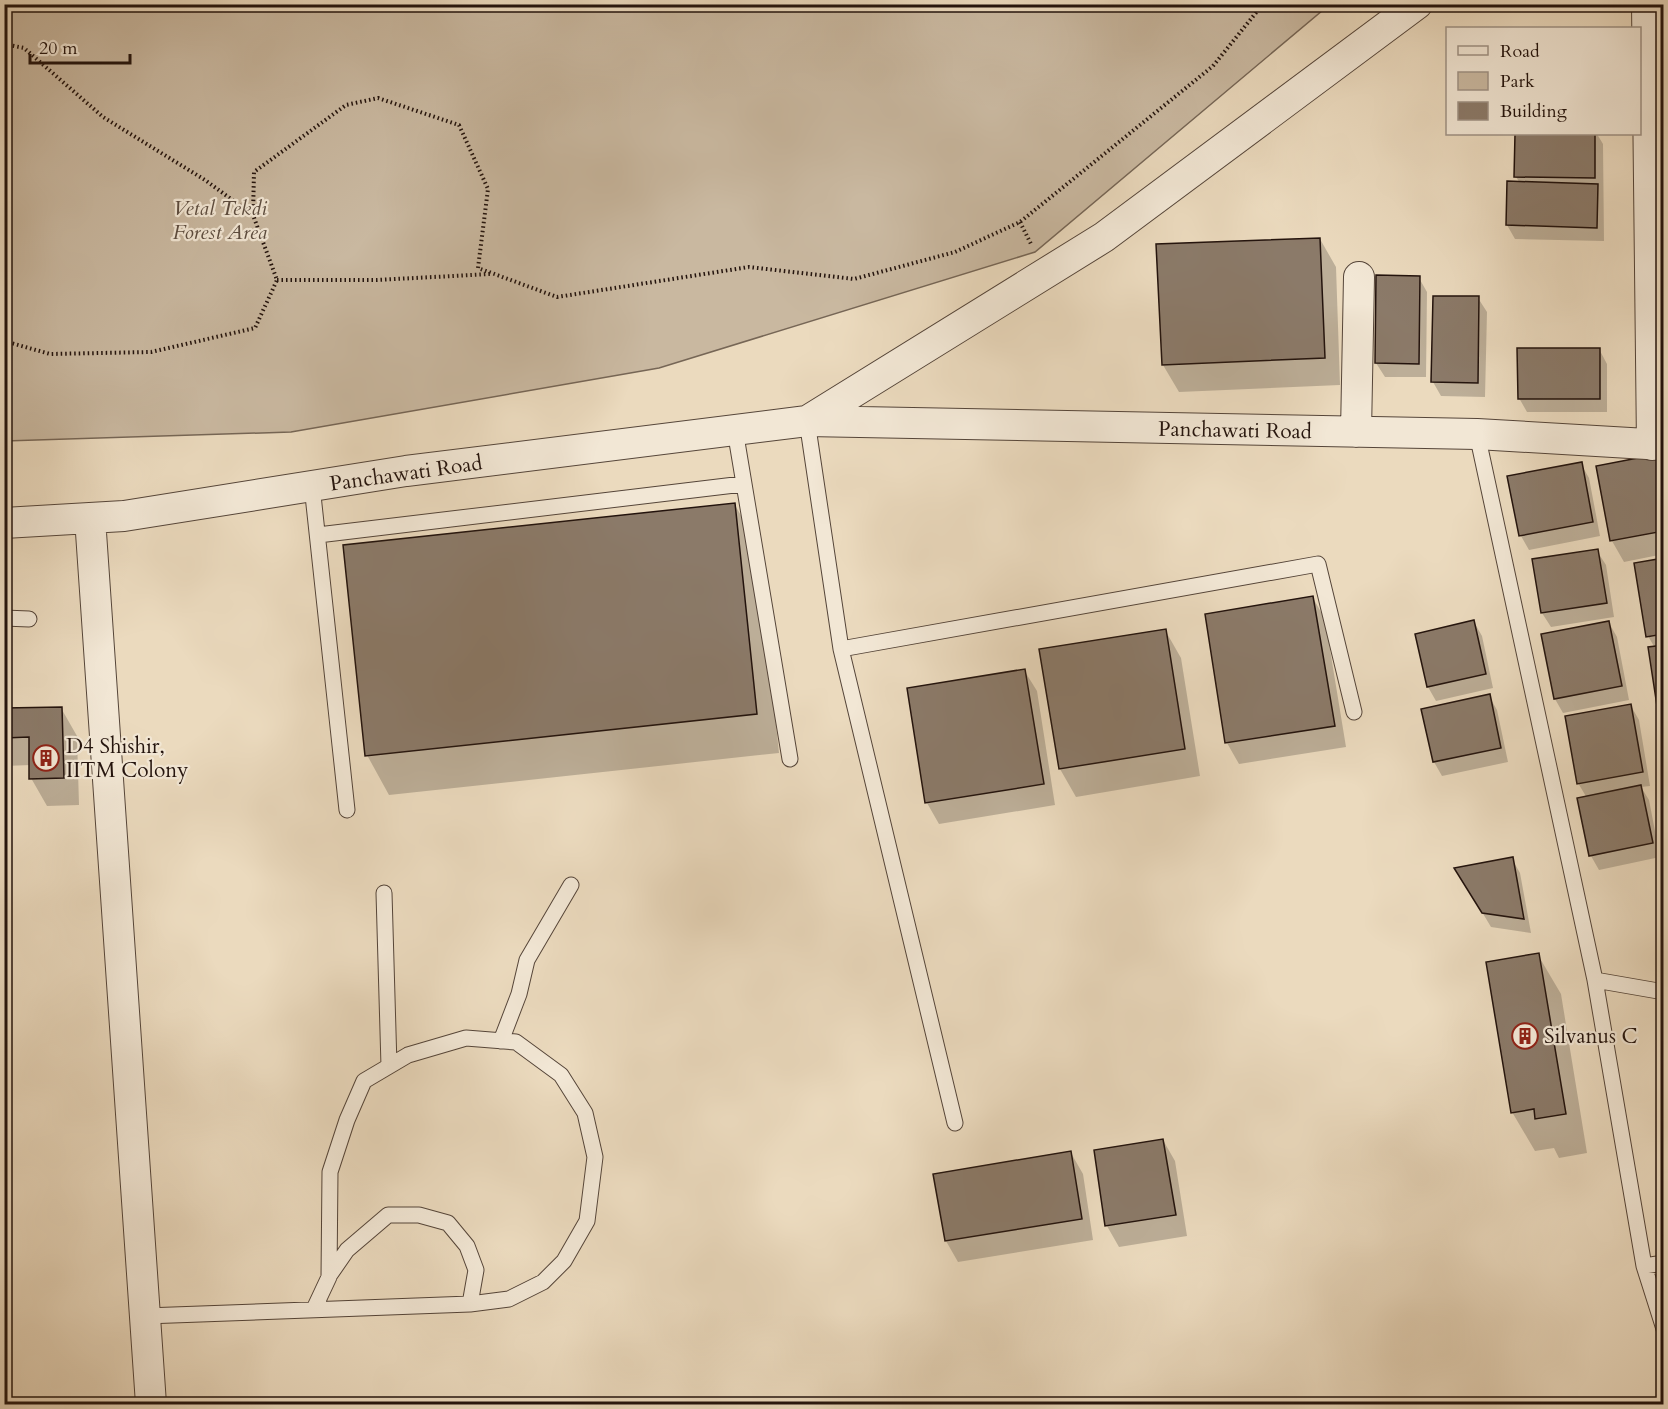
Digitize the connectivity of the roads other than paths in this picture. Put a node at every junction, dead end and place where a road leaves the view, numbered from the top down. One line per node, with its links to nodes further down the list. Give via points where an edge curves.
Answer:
1 (1417, 4): 6 (street, Panchawati Road, via 1104,237)
2 (1647, 4): 3 (street)
3 (1656, 118): 4 (street)
4 (1657, 274): 10 (street)
5 (1359, 277): 8 (street)
6 (807, 421): 7 (street, Panchawati Road); 8 (street, Panchawati Road); 18 (lane)
7 (735, 430): 11 (lane); 12 (street, Panchawati Road)
8 (1356, 432): 9 (street, Panchawati Road)
9 (1477, 434): 10 (street, Panchawati Road); 24 (lane)
10 (1658, 445)
11 (743, 484): 15 (lane); 20 (lane)
12 (312, 486): 13 (street, Panchawati Road); 15 (lane)
13 (90, 518): 14 (street, Panchawati Road); 34 (street)
14 (4, 523)
15 (318, 535): 21 (lane)
16 (4, 618): 17 (lane)
17 (29, 619)
18 (841, 648): 19 (lane, via 1318,564); 28 (lane)
19 (1354, 712)
20 (790, 759)
21 (347, 810)
22 (572, 885): 26 (lane, via 527,960)
23 (384, 893): 27 (lane)
24 (1595, 980): 25 (lane); 30 (lane)
25 (1664, 992)
26 (501, 1041): 27 (lane, via 466,1038 408,1055); 32 (lane, via 516,1042 561,1075 585,1113 595,1157 587,1221 564,1261 543,1282 509,1299)
27 (389, 1066): 31 (lane, via 364,1081 330,1172)
28 (955, 1123)
29 (1664, 1263): 30 (lane)
30 (1644, 1266): 35 (lane)
31 (329, 1277): 32 (lane, via 347,1250 388,1215 419,1215 448,1223 467,1246 476,1270); 33 (lane)
32 (470, 1304): 33 (lane)
33 (314, 1309): 34 (lane)
34 (145, 1316): 36 (street)
35 (1664, 1329)
36 (151, 1404)

